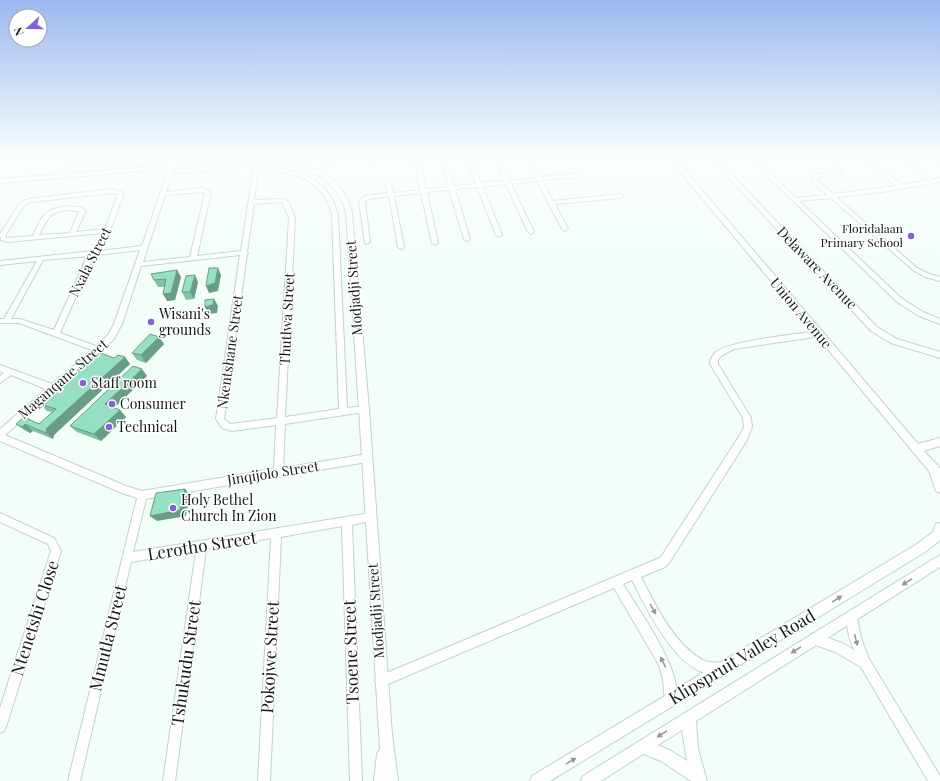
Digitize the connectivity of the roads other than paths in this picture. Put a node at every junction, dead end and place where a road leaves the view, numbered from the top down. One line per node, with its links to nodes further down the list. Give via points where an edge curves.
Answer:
1 (113, 192): 31 (street, Nxala Street, via 28,200 22,204 2,238)
2 (120, 192): 27 (street, Nxala Street, via 122,194)
3 (178, 192): 19 (street)
4 (208, 192): 40 (street)
5 (253, 192): 24 (street, Nkentshane Street)
6 (326, 192): 55 (street, via 335,211)
7 (340, 192): 54 (street, Modjadji Street, via 348,208)
8 (408, 192): 20 (street)
9 (424, 192): 34 (street)
10 (452, 192): 32 (street)
11 (483, 192): 30 (street)
12 (513, 192): 28 (street)
13 (546, 192): 25 (street)
14 (701, 192): 47 (street, Union Avenue)
15 (745, 192): 49 (street, Delaware Avenue, via 874,329 894,341)
16 (787, 192): 23 (street)
17 (828, 192): 22 (street)
18 (860, 192): 22 (street)
19 (162, 194): 36 (street, Maganqane Street)
20 (391, 194): 33 (street, via 363,199); 35 (street)
21 (620, 196): 25 (street)
22 (832, 196): 23 (street); 43 (street, via 915,269 927,276)
23 (795, 200): 45 (street, via 899,300)
24 (252, 202): 38 (street, Nkentshane Street); 56 (street, Thutlwa Street, via 281,200 286,203 292,218)
25 (551, 203): 26 (street)
26 (565, 229)
27 (106, 231): 29 (street); 37 (street, Nxala Street)
28 (531, 232)
29 (72, 234): 31 (street); 31 (street, via 82,210 58,210 49,214)
30 (499, 235)
31 (35, 238)
32 (467, 239)
33 (367, 242)
34 (435, 243)
35 (401, 247)
36 (144, 248): 37 (street); 42 (street, Maganqane Street)
37 (96, 253): 39 (street); 46 (street, Nxala Street, via 89,259)
38 (245, 253): 40 (street); 56 (street, Nkentshane Street, via 221,421 224,426 232,428)
39 (41, 259): 41 (street); 44 (street)
40 (193, 259): 42 (street)
41 (0, 263)
42 (139, 264): 48 (street, Maganqane Street, via 118,324 111,337)
43 (940, 279)
44 (3, 321): 46 (street, via 20,321)
45 (940, 322)
46 (56, 333): 48 (street)
47 (819, 334): 60 (street, Union Avenue); 74 (street, via 733,347 718,354 714,364 745,414 747,432 665,560)
48 (98, 349): 53 (street, Maganqane Street)
49 (940, 355)
50 (0, 368): 51 (street)
51 (10, 372): 52 (street); 53 (street)
52 (0, 380)
53 (53, 388): 57 (street, Maganqane Street)
54 (364, 409): 55 (street, Nkentshane Street); 61 (street, Modjadji Street)
55 (343, 413): 56 (street, Nkentshane Street)
56 (282, 422): 62 (street, Thutlwa Street)
57 (0, 434)
58 (0, 437): 65 (street, Jinqijolo Street)
59 (940, 442): 60 (street)
60 (916, 449): 63 (street, Union Avenue)
61 (367, 458): 62 (street, Jinqijolo Street); 67 (street, Modjadji Street)
62 (278, 471): 65 (street, Jinqijolo Street)
63 (937, 472): 64 (street, Union Avenue)
64 (940, 488)
65 (142, 495): 72 (street, Mmutla Street)
66 (0, 516): 83 (street, Ntenetshi Close, via 51,541 56,551)
67 (370, 517): 68 (street, Lerotho Street); 80 (street, Modjadji Street)
68 (347, 522): 70 (street, Lerotho Street); 90 (street, Tsoene Street)
69 (940, 528): 79 (street, Klipspruit Valley Road, one-way to 69, via 921,548 937,536)
70 (276, 534): 71 (street, Lerotho Street); 89 (street, Pokojwe Street)
71 (202, 546): 72 (street, Lerotho Street); 88 (street, Tshukudu Street)
72 (128, 558): 87 (street, Mmutla Street)
73 (940, 561): 76 (street, Klipspruit Valley Road, one-way to 76)
74 (634, 574): 75 (street); 79 (street, one-way to 79, via 653,610 682,652 704,667)
75 (616, 582): 80 (street); 81 (street, one-way to 75, via 664,662)
76 (852, 616): 77 (street, Klipspruit Valley Road); 78 (street, one-way to 78, via 855,638)
77 (814, 639): 78 (street, via 838,647); 82 (street, Klipspruit Valley Road, one-way to 82)
78 (865, 663): 95 (street)
79 (724, 668): 81 (street, Klipspruit Valley Road)
80 (381, 681): 84 (street, Modjadji Street)
81 (671, 700): 93 (street, Klipspruit Valley Road, one-way to 81)
82 (690, 717): 85 (street, Klipspruit Valley Road, one-way to 85); 86 (street, via 689,739)
83 (0, 727)
84 (385, 735): 91 (street, Modjadji Street); 92 (street, Modjadji Street)
85 (642, 747): 86 (street, via 672,758); 94 (street, Klipspruit Valley Road)
86 (700, 780)
87 (74, 781)
88 (169, 781)
89 (264, 781)
90 (356, 781)
91 (381, 781)
92 (391, 781)
93 (537, 781)
94 (588, 781)
95 (935, 781)

